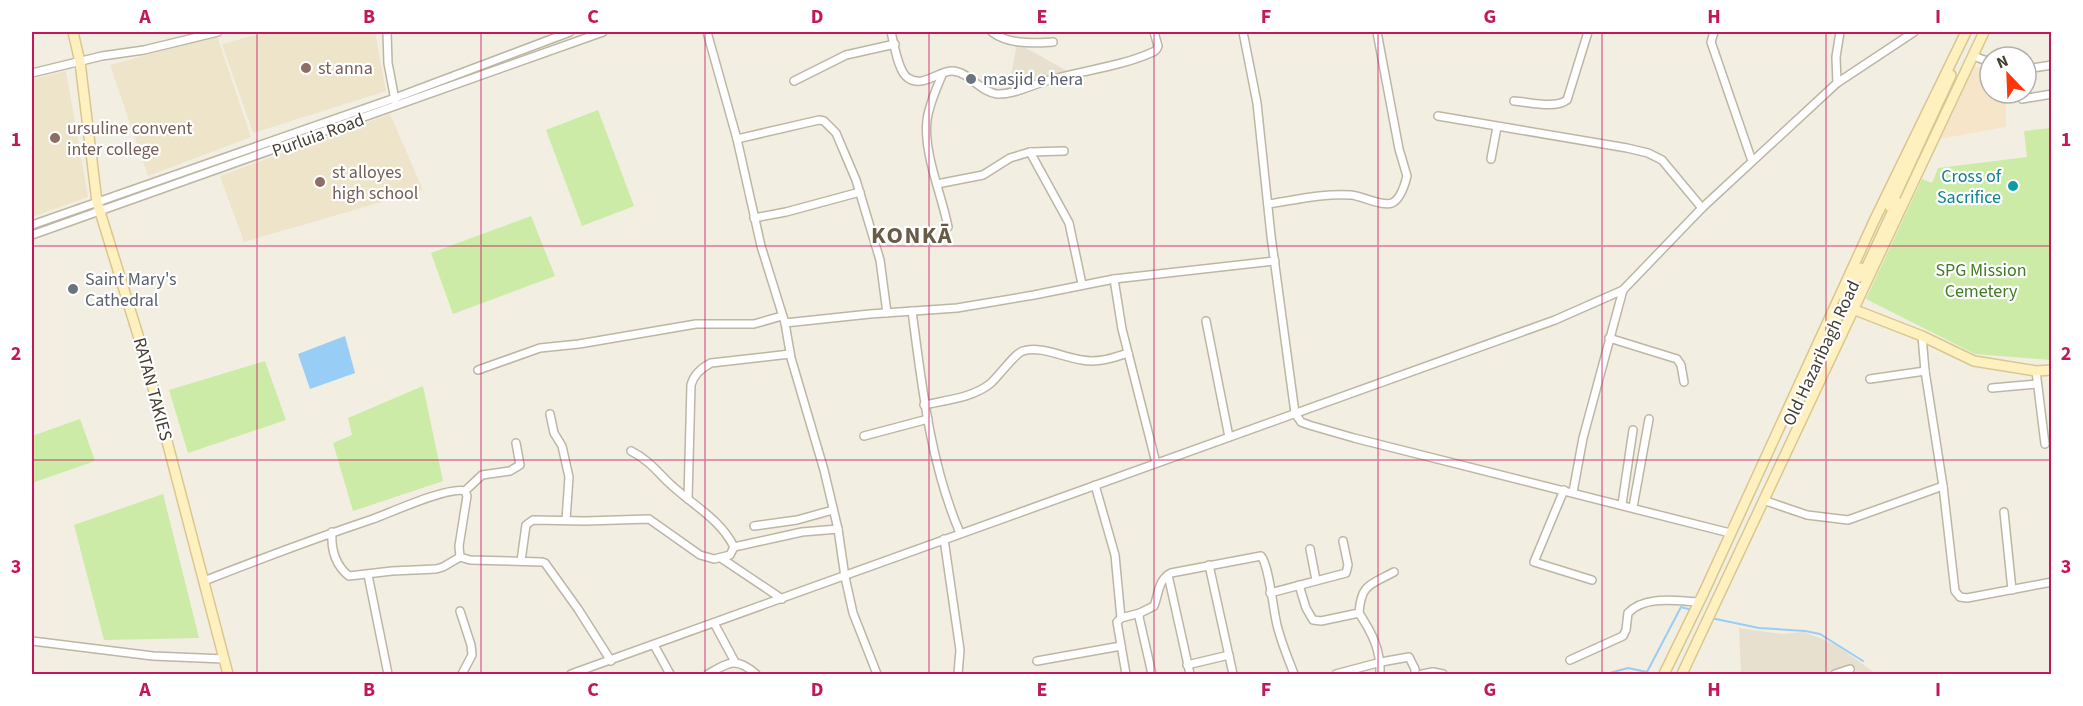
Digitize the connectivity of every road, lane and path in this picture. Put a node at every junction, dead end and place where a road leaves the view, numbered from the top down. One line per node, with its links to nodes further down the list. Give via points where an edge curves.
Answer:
1 (73, 32): 24 (street, RATAN TAKIES)
2 (218, 32): 19 (street)
3 (388, 32): 29 (street)
4 (570, 32): 29 (street, Purluia Road)
5 (603, 32): 31 (street, Purluia Road)
6 (707, 32): 34 (street)
7 (891, 32): 21 (street)
8 (992, 32): 20 (street, via 1010,40)
9 (1154, 32): 26 (street, via 1158,46 1155,51 1014,92 996,94 953,71)
10 (1243, 32): 41 (street, via 1257,103)
11 (1377, 32): 41 (street, via 1407,176 1397,199 1385,204 1363,196 1335,195)
12 (1588, 32): 30 (street, via 1564,103)
13 (1714, 32): 38 (street, via 1711,42)
14 (1840, 32): 28 (street, via 1836,57)
15 (1914, 32): 28 (street)
16 (1966, 32): 52 (street)
17 (1984, 32): 22 (street)
18 (1975, 34): 52 (street, Old Hazaribagh Road)
19 (188, 35): 24 (street, via 144,50)
20 (1053, 42)
21 (895, 44): 26 (street, via 903,72 910,80); 27 (street, via 846,55)
22 (1973, 56): 23 (street); 52 (street)
23 (1978, 58)
24 (80, 62): 25 (street); 42 (street, RATAN TAKIES)
25 (32, 73)
26 (942, 75): 39 (street, via 926,127)
27 (794, 81)
28 (1838, 83): 38 (street)
29 (394, 98): 31 (street); 42 (street, Purluia Road)
30 (1514, 101)
31 (397, 106): 42 (street, Purluia Road)
32 (1438, 116): 33 (street)
33 (1497, 127): 37 (street); 43 (street, via 1648,153 1662,160)
34 (737, 139): 40 (street, via 824,121 836,133); 44 (street)
35 (1064, 151): 36 (street)
36 (1030, 152): 39 (street, via 1010,158 983,175); 50 (street, via 1069,223)
37 (1491, 159)
38 (1752, 161): 43 (street)
39 (938, 184): 46 (street)
40 (860, 192): 44 (street); 54 (street, via 880,260)
41 (1268, 204): 48 (street)
42 (99, 207): 45 (street, Purluia Road); 47 (street, Purluia Road); 112 (street, RATAN TAKIES, via 146,361)
43 (1702, 208): 51 (street)
44 (754, 218): 55 (street)
45 (32, 225)
46 (948, 227)
47 (32, 236)
48 (1275, 261): 49 (street); 70 (street)
49 (1114, 279): 50 (street); 59 (street)
50 (1082, 284): 53 (street, via 982,305)
51 (1623, 290): 58 (street); 70 (street, via 1554,320)
52 (1845, 307): 57 (street); 87 (street); 97 (street); 120 (street, Old Hazaribagh Road, via 1734,534)
53 (912, 311): 54 (street); 69 (street)
54 (887, 313): 55 (street)
55 (784, 320): 60 (street); 61 (street, via 742,325 696,324 540,348)
56 (1206, 321): 76 (street)
57 (1922, 336): 63 (street); 64 (street, via 1974,361)
58 (1610, 338): 66 (street, via 1677,359); 85 (street, via 1582,438)
59 (1128, 353): 69 (street, via 1085,361 1023,350 982,389); 80 (street)
60 (790, 354): 86 (street, via 711,363 696,374 691,385); 90 (street)
61 (478, 370)
62 (2052, 370): 64 (street)
63 (1925, 371): 65 (street); 82 (street)
64 (2036, 371): 67 (street)
65 (1870, 379)
66 (1684, 382)
67 (2037, 384): 68 (street); 78 (street)
68 (1992, 388)
69 (924, 405): 72 (street)
70 (1295, 413): 76 (street); 83 (street, via 1301,422 1332,432)
71 (550, 414): 92 (street, via 569,477)
72 (928, 419): 75 (street); 96 (street, via 945,492)
73 (1649, 419): 89 (street)
74 (1633, 430): 88 (street)
75 (864, 436)
76 (1229, 437): 80 (street)
77 (516, 443): 84 (street, via 520,465 510,471 482,475)
78 (2045, 444)
79 (631, 451): 86 (street, via 652,464)
80 (1156, 463): 81 (street)
81 (1095, 485): 96 (street); 122 (street, via 1115,555)
82 (1943, 486): 87 (street, via 1848,520 1807,515); 115 (street, via 1954,591 1967,598)
83 (1564, 490): 85 (street); 111 (street, via 1534,562)
84 (465, 491): 95 (street, via 454,490); 102 (street)
85 (1573, 492): 88 (street)
86 (688, 499): 100 (street, via 719,525)
87 (1763, 500): 120 (street)
88 (1622, 504): 89 (street)
89 (1633, 507): 97 (street)
90 (833, 510): 93 (street); 94 (street)
91 (2004, 512): 115 (street)
92 (566, 520): 103 (street, via 649,519 700,555); 104 (street, via 529,521)
93 (754, 526)
94 (837, 529): 100 (street, via 802,532); 109 (street)
95 (332, 532): 107 (street, via 333,554 344,572 349,576); 112 (street)
96 (960, 533): 98 (street)
97 (1730, 533): 120 (street)
98 (944, 539): 109 (street); 145 (street, via 960,650)
99 (1343, 541): 110 (street, via 1346,573)
100 (734, 547): 103 (street, via 730,555)
101 (1310, 549): 110 (street)
102 (460, 557): 104 (street); 107 (street, via 436,569)
103 (722, 558): 117 (street)
104 (521, 561): 129 (street, via 545,563)
105 (1209, 566): 108 (street); 116 (street, via 1261,556 1267,567); 127 (street)
106 (1394, 572): 119 (street, via 1366,587 1360,595)
107 (368, 575): 138 (street)
108 (1168, 575): 121 (street, via 1161,581 1154,606); 134 (street)
109 (845, 576): 117 (street); 144 (street)
110 (1316, 580): 114 (street)
111 (1592, 580)
112 (204, 581): 128 (street, RATAN TAKIES)
113 (2052, 582): 115 (street)
114 (1299, 585): 116 (street); 119 (street, via 1314,620)
115 (2012, 590)
116 (1270, 593): 150 (street)
117 (782, 599): 123 (street)
118 (460, 611): 139 (street, via 472,655)
119 (1359, 613): 133 (street, via 1375,639)
120 (1701, 613): 130 (street, via 1657,600 1640,605 1628,613 1623,636); 136 (street, Old Hazaribagh Road); 156 (street); 157 (street, Old Hazaribagh Road)
121 (1140, 614): 122 (street); 147 (street)
122 (1121, 618): 126 (street, via 1117,622)
123 (714, 623): 125 (street); 131 (street)
124 (32, 641): 128 (street, via 162,657)
125 (654, 645): 129 (street); 141 (street)
126 (1121, 646): 132 (street); 146 (street)
127 (1228, 655): 134 (street); 149 (street)
128 (224, 659): 137 (street, RATAN TAKIES)
129 (611, 660): 140 (street)
130 (1570, 660)
131 (735, 662): 142 (street); 143 (street)
132 (1037, 662)
133 (1381, 662): 151 (street); 152 (street); 153 (street, via 1409,657)
134 (1187, 665): 148 (street)
135 (1850, 669): 158 (street)
136 (1683, 674)
137 (228, 675)
138 (388, 675)
139 (462, 675)
140 (571, 675)
141 (670, 675)
142 (708, 675)
143 (756, 675)
144 (877, 675)
145 (958, 675)
146 (1126, 675)
147 (1152, 675)
148 (1190, 675)
149 (1233, 675)
150 (1294, 675)
151 (1336, 675)
152 (1380, 675)
153 (1415, 675)
154 (1422, 675): 155 (street)
155 (1443, 675)
156 (1664, 675)
157 (1670, 675)
158 (1835, 675)

